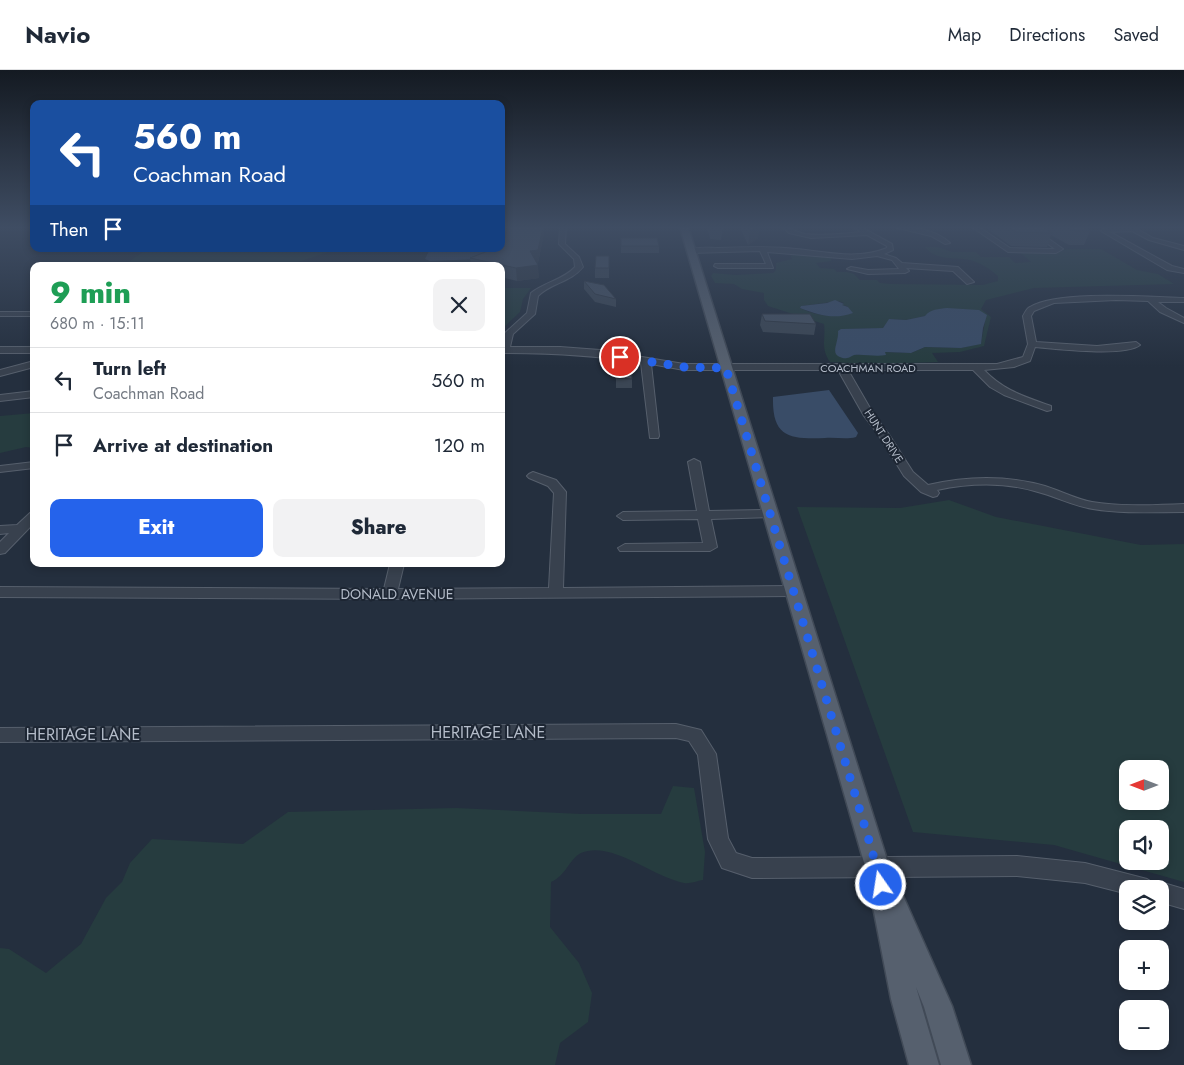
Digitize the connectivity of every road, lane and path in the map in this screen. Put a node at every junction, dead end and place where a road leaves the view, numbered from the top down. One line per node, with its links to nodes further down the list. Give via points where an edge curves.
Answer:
1 (572, 273): 10 (street, via 548,284 534,295 530,314 509,333)
2 (698, 273): 19 (main road)
3 (960, 273): 4 (street)
4 (970, 282)
5 (1150, 299): 6 (street); 9 (street); 11 (street, via 1069,300 1041,304 1031,309 1027,316)
6 (1184, 300)
7 (0, 314): 8 (street)
8 (30, 314)
9 (1184, 321)
10 (505, 344)
11 (1032, 344): 12 (street, via 1077,348 1117,348); 18 (street, COACHMAN ROAD, via 1027,359 1014,364)
12 (1136, 344)
13 (0, 350): 14 (street)
14 (30, 350)
15 (505, 350): 16 (street, COACHMAN ROAD, via 600,353)
16 (646, 362): 19 (street, COACHMAN ROAD); 25 (street)
17 (30, 365): 21 (street)
18 (976, 367): 20 (street, COACHMAN ROAD); 24 (street, via 993,385)
19 (726, 368): 20 (street, COACHMAN ROAD); 32 (main road)
20 (842, 368): 30 (street, HUNT DRIVE, via 908,474 930,492 954,482 1014,482 1081,503 1119,508)
21 (0, 373)
22 (30, 394): 23 (street)
23 (0, 398)
24 (1047, 408)
25 (654, 436)
26 (694, 462): 31 (street)
27 (30, 465): 28 (street)
28 (0, 469)
29 (533, 476): 42 (street, via 552,483 560,492)
30 (1184, 508)
31 (703, 514): 32 (street); 33 (street); 37 (street, via 710,547)
32 (770, 514): 40 (main road)
33 (623, 516)
34 (30, 520): 36 (street)
35 (0, 530): 36 (street)
36 (21, 530): 38 (street)
37 (625, 548)
38 (0, 550)
39 (396, 567): 43 (street)
40 (793, 591): 42 (street, DONALD AVENUE); 45 (main road)
41 (0, 592): 43 (street, DONALD AVENUE)
42 (556, 593): 43 (street, DONALD AVENUE)
43 (390, 594)
44 (0, 735): 45 (street, HERITAGE LANE, via 676,731 695,735 707,754 718,839 729,861 752,868)
45 (877, 866): 46 (street, HERITAGE LANE, via 1017,866 1085,873); 49 (main road, via 905,999); 50 (main road, via 938,1006)
46 (1119, 882)
47 (1169, 895): 48 (street)
48 (1184, 899)
49 (924, 1065)
50 (956, 1065)

